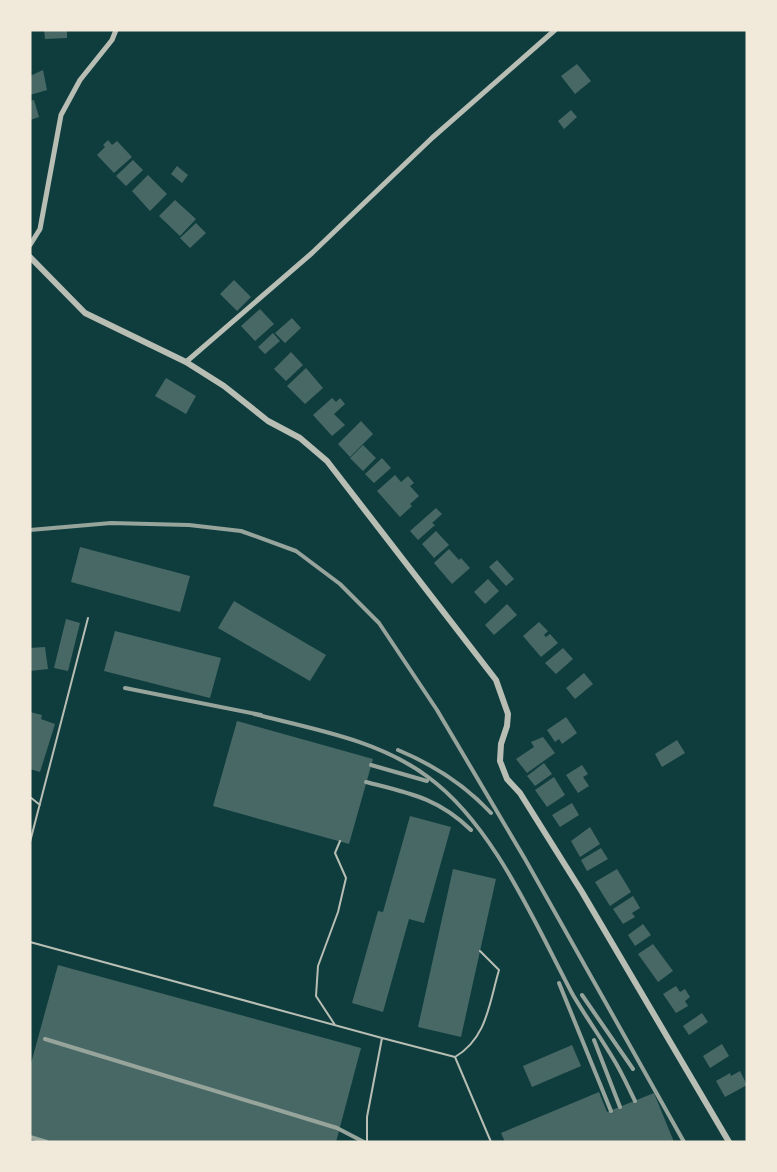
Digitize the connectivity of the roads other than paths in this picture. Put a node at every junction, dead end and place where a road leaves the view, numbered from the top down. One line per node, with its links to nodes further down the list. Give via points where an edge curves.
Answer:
1 (116, 30): 3 (street, via 80,80 61,115 40,229)
2 (555, 30): 5 (street, via 432,138 312,254)
3 (30, 245)
4 (30, 258): 5 (street, via 85,313)
5 (186, 362): 18 (street, via 268,421 300,438 327,461 496,680 508,714 500,761 507,778 582,892)
6 (87, 618): 8 (lane)
7 (30, 797): 8 (lane)
8 (40, 805): 10 (lane)
9 (340, 841): 13 (lane, via 335,853 346,878 318,966 316,996)
10 (30, 842)
11 (30, 942): 13 (lane)
12 (480, 951): 15 (lane, via 499,970 483,1028 468,1049)
13 (335, 1025): 14 (lane)
14 (382, 1038): 15 (lane); 16 (lane, via 367,1117)
15 (454, 1057): 17 (lane)
16 (367, 1142)
17 (491, 1142)
18 (729, 1142)

